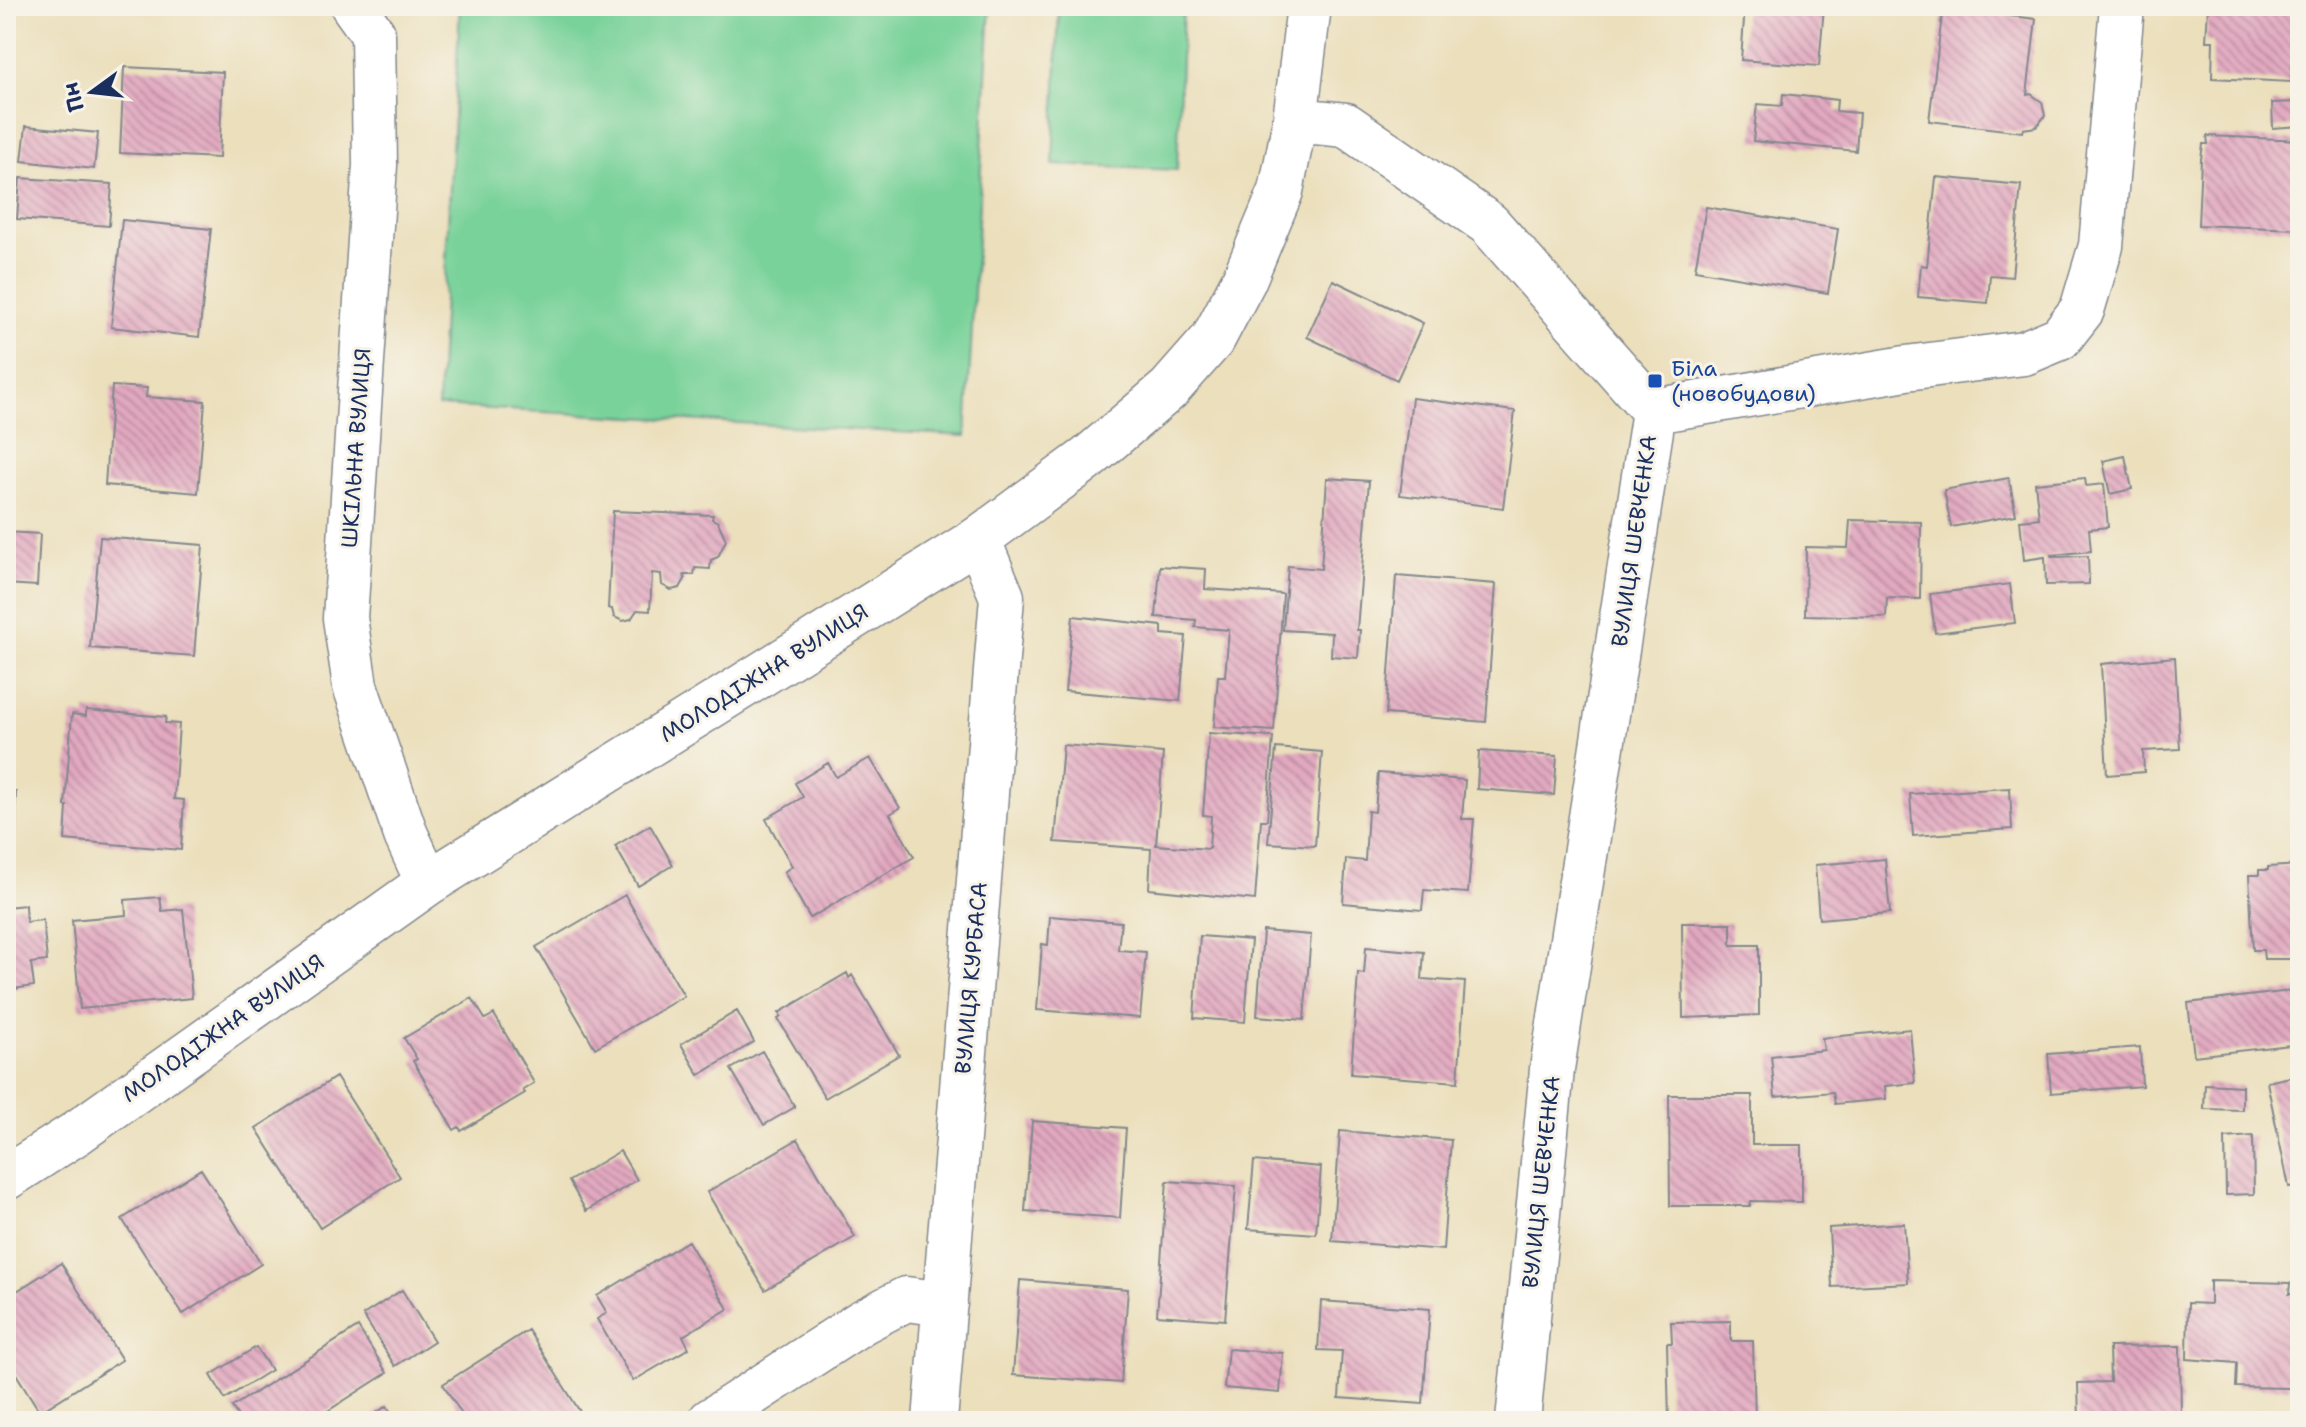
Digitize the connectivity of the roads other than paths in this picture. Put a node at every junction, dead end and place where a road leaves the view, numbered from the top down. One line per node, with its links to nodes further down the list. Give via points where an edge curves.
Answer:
1 (353, 6): 7 (street, ШКІЛЬНА ВУЛИЦЯ, via 373,34 375,165 345,618 355,686)
2 (1309, 6): 4 (street, МОЛОДІЖНА ВУЛИЦЯ)
3 (2122, 6): 5 (street, ВУЛИЦЯ ШЕВЧЕНКА, via 2101,246 2082,310 2060,338 2024,353)
4 (1295, 120): 5 (street, via 1346,125 1489,224); 6 (street, МОЛОДІЖНА ВУЛИЦЯ, via 1281,191 1213,339 1169,389 1088,458)
5 (1654, 411): 12 (street, ВУЛИЦЯ ШЕВЧЕНКА, via 1552,1069)
6 (978, 539): 7 (street, МОЛОДІЖНА ВУЛИЦЯ); 9 (street, ВУЛИЦЯ КУРБАСА, via 1002,597)
7 (428, 883): 8 (street, МОЛОДІЖНА ВУЛИЦЯ)
8 (6, 1178)
9 (945, 1304): 10 (street, via 906,1299); 11 (street, ВУЛИЦЯ КУРБАСА)
10 (710, 1421)
11 (935, 1421)
12 (1518, 1421)

